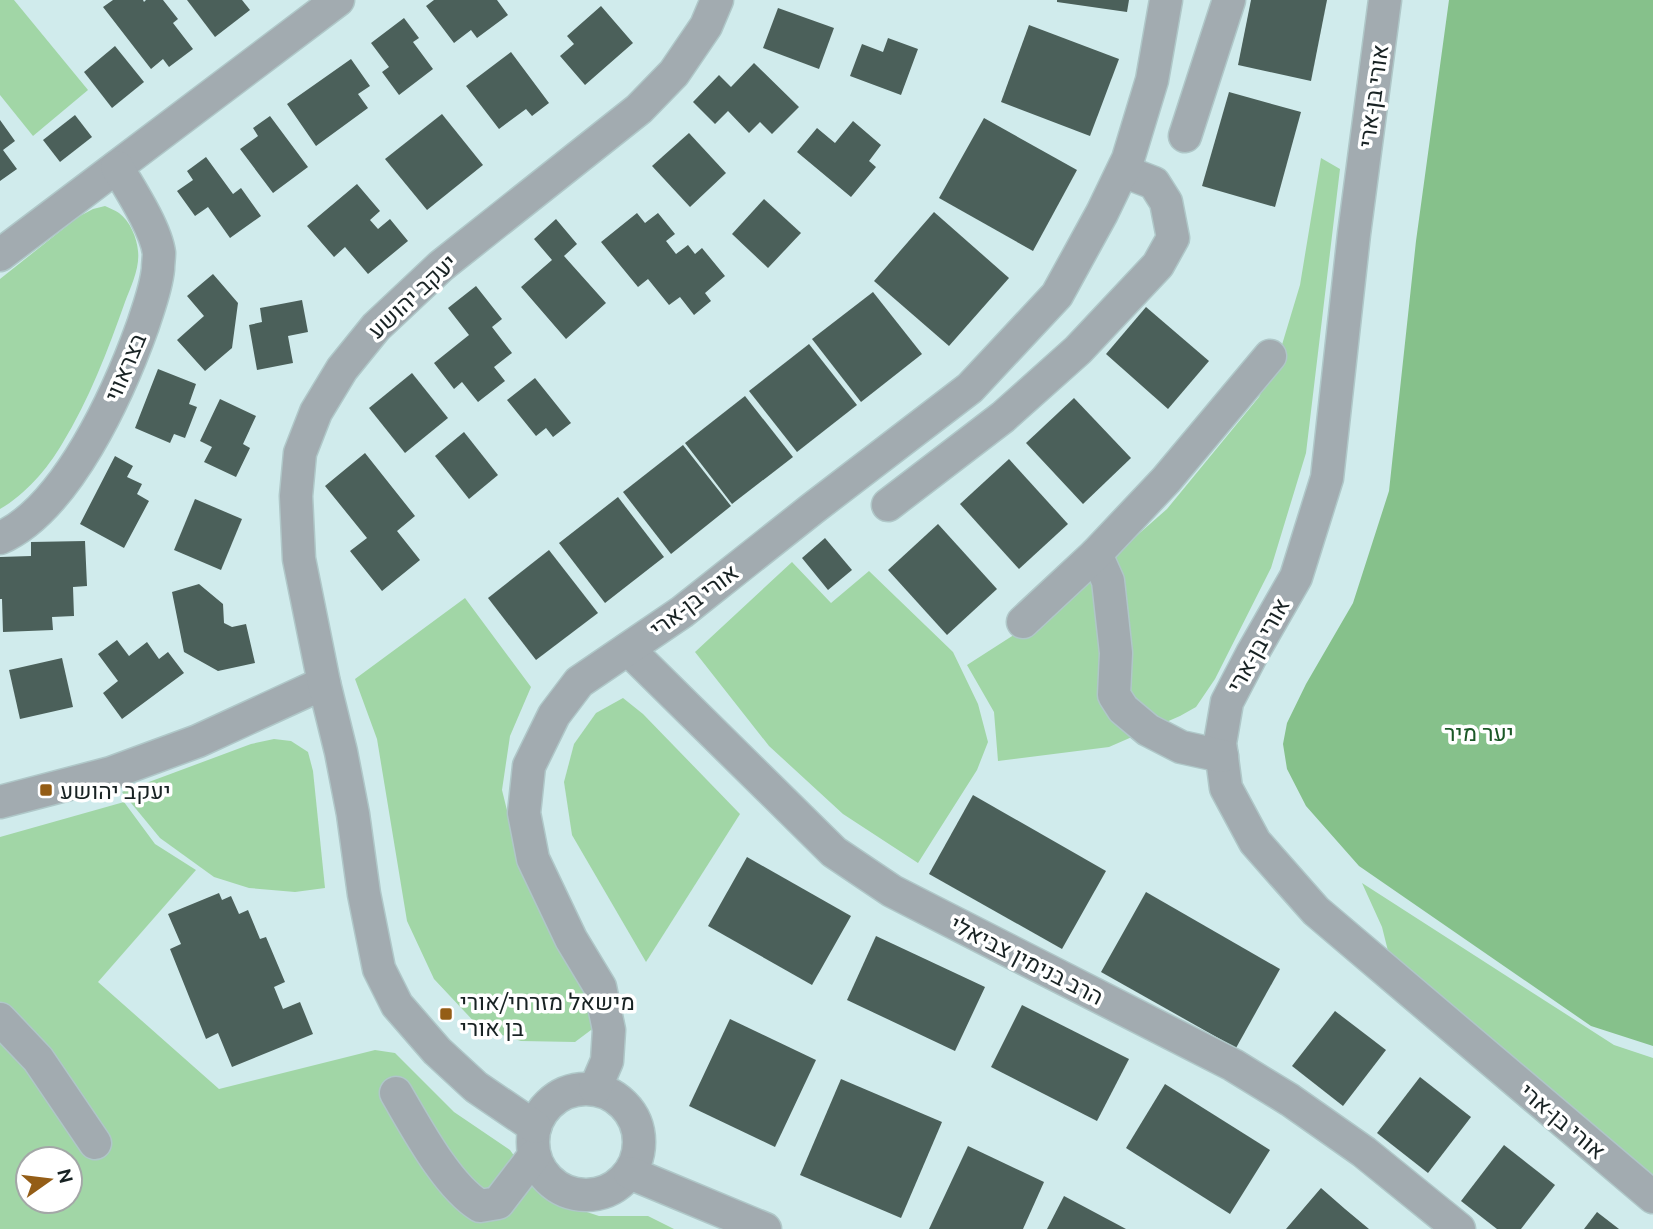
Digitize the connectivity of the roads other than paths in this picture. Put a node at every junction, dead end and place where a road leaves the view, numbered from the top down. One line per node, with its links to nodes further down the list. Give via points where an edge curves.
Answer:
1 (338, 0): 7 (street)
2 (717, 0): 16 (street, יעקב יהושע, via 706,26 674,73 639,109 441,266 376,327 342,369 316,412 300,453 296,496 299,559)
3 (1166, 0): 8 (street, אורי בן-ארי, via 1152,80)
4 (1229, 0): 6 (street)
5 (1385, 0): 17 (street, אורי בן-ארי, via 1327,478 1296,577 1227,702)
6 (1185, 136)
7 (117, 167): 9 (street); 12 (street, בצראווי, via 157,246 156,288 127,369 70,474 42,508)
8 (1123, 171): 11 (street, via 1154,183 1166,202 1173,237 1158,265 1078,350 1012,409); 15 (street, אורי בן-ארי, via 1057,295 970,388)
9 (0, 255)
10 (1269, 356): 13 (street, via 1166,480)
11 (888, 505)
12 (0, 538)
13 (1096, 554): 14 (street); 17 (street, via 1108,581 1116,653 1114,695 1148,730 1181,747)
14 (1023, 622)
15 (628, 649): 20 (street, אורי בן-ארי, via 579,682 554,716 529,766 524,813 533,859 600,987 609,1030 607,1061); 27 (street, הרב בנימין צביאלי, via 834,852 892,891 1244,1072 1364,1152)
16 (324, 683): 18 (street, via 198,741 111,773); 22 (street, יעקב יהושע, via 353,814 379,969 397,1005 437,1051)
17 (1222, 756): 25 (street, אורי בן-ארי, via 1226,788 1255,842 1316,911)
18 (0, 802)
19 (0, 1019): 23 (street, via 38,1059)
20 (595, 1088): 22 (street, via 562,1094 544,1108); 24 (street, via 618,1098 631,1112 639,1132 639,1150)
21 (396, 1093): 22 (street, via 431,1151 480,1206 498,1203)
22 (534, 1142): 24 (street, via 541,1171 563,1191 596,1195 614,1188)
23 (95, 1143)
24 (630, 1173): 26 (street)
25 (1653, 1197)
26 (765, 1229)
27 (1459, 1229)

